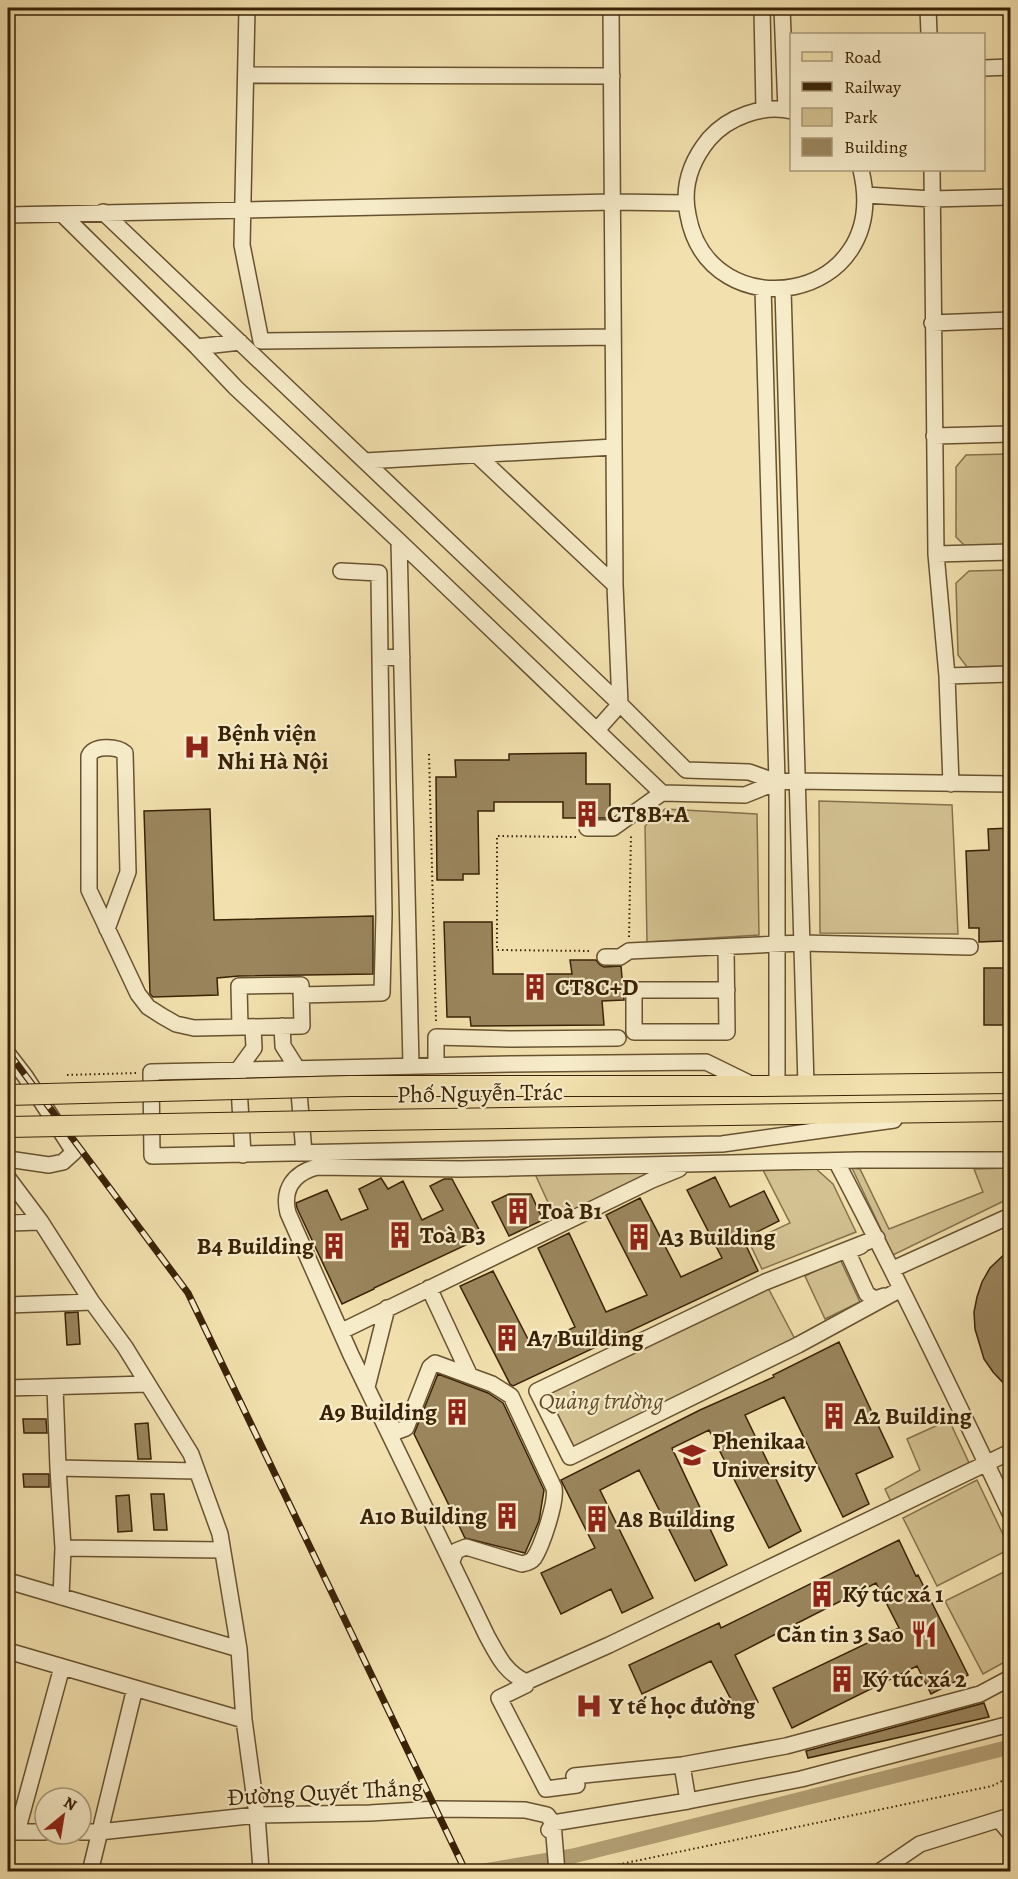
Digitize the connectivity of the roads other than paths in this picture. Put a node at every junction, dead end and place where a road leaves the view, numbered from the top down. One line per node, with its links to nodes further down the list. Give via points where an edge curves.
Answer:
1 (247, 8): 9 (street)
2 (611, 8): 10 (street)
3 (762, 8): 11 (street)
4 (782, 8): 12 (street)
5 (928, 8): 6 (street)
6 (929, 33)
7 (1011, 67): 8 (street)
8 (985, 68)
9 (246, 75): 10 (street); 20 (street)
10 (612, 76): 18 (street)
11 (765, 110): 12 (street); 19 (street, via 739,117 716,131 699,152 688,176)
12 (789, 110)
13 (861, 171): 15 (street)
14 (932, 171): 17 (street)
15 (866, 195): 17 (street); 25 (street, via 864,223 852,248 834,269 810,283)
16 (1011, 197): 17 (street)
17 (932, 198): 27 (street)
18 (613, 202): 19 (street); 20 (street); 28 (street)
19 (685, 203): 24 (street, via 690,228 701,250 718,268 739,281)
20 (243, 210): 21 (street); 28 (street, via 242,245 261,341)
21 (103, 212): 22 (street); 29 (street)
22 (62, 214): 23 (street); 30 (street)
23 (8, 215)
24 (763, 288): 25 (street); 47 (street)
25 (783, 289): 48 (street)
26 (1011, 320): 27 (street)
27 (933, 323): 32 (street)
28 (613, 337): 33 (street)
29 (240, 342): 30 (street); 35 (street)
30 (197, 347): 36 (street)
31 (1011, 434): 32 (street)
32 (934, 436): 38 (street)
33 (614, 447): 34 (street); 40 (street)
34 (477, 455): 35 (street); 40 (street)
35 (365, 461): 45 (street)
36 (399, 541): 41 (street); 46 (street)
37 (1011, 552): 38 (street)
38 (936, 554): 44 (street)
39 (341, 571): 42 (street, via 379,573)
40 (615, 585): 45 (street)
41 (402, 657): 42 (street); 67 (street)
42 (380, 658): 60 (street, via 382,993)
43 (1011, 674): 44 (street)
44 (947, 676): 49 (street)
45 (620, 704): 46 (street); 47 (street, via 686,770 749,772)
46 (597, 730): 51 (street)
47 (777, 782): 48 (street); 51 (street, via 745,795); 54 (street)
48 (797, 782): 49 (street); 55 (street)
49 (951, 784): 50 (street)
50 (1011, 784)
51 (662, 793): 52 (street, via 613,828)
52 (587, 833)
53 (107, 929): 53 (street, via 128,872 125,753 118,749 96,749 89,756 89,890); 62 (street, via 148,1007 176,1024 194,1028)
54 (778, 943): 55 (street); 56 (street); 75 (street)
55 (802, 943): 57 (street); 73 (street)
56 (726, 947): 58 (street, via 629,951 620,957); 59 (street)
57 (970, 947)
58 (601, 954)
59 (727, 990): 59 (street, via 634,990 634,1032 727,1032)
60 (302, 995): 61 (street, via 302,1026); 62 (street, via 301,985 239,986)
61 (282, 1026): 62 (street); 69 (street, via 282,1046)
62 (247, 1027): 70 (street, via 254,1048)
63 (618, 1038): 64 (street)
64 (511, 1039): 66 (street); 68 (street, via 436,1037)
65 (8, 1054): 71 (street)
66 (510, 1064): 68 (street, Phố Nguyễn Trác); 74 (street, Phố Nguyễn Trác, via 706,1062)
67 (411, 1066): 68 (street, Phố Nguyễn Trác); 69 (street, Phố Nguyễn Trác)
68 (436, 1066)
69 (297, 1068): 70 (street, Phố Nguyễn Trác); 80 (street)
70 (238, 1070): 81 (street); 81 (street, Phố Nguyễn Trác, via 151,1072 152,1156)
71 (15, 1072): 82 (street, via 74,1152 63,1162 49,1165)
72 (1011, 1083): 73 (main road, Phố Nguyễn Trác)
73 (806, 1085): 75 (main road, Phố Nguyễn Trác)
74 (754, 1086): 75 (main road, Phố Nguyễn Trác); 76 (main road, Phố Nguyễn Trác, bridge, via 350,1086)
75 (777, 1086)
76 (8, 1095)
77 (1011, 1111): 78 (main road, Phố Nguyễn Trác)
78 (953, 1112): 79 (main road, Phố Nguyễn Trác, bridge); 80 (street, Phố Nguyễn Trác, via 722,1143)
79 (8, 1127)
80 (304, 1153): 81 (street, Phố Nguyễn Trác)
81 (243, 1155)
82 (8, 1159)
83 (1011, 1160): 84 (street)
84 (836, 1161): 85 (street); 90 (street)
85 (688, 1165): 92 (street); 97 (street, via 316,1167 301,1173 287,1190 286,1205)
86 (8, 1178): 88 (street)
87 (1011, 1216): 91 (street)
88 (41, 1222): 89 (street); 94 (street)
89 (8, 1223)
90 (877, 1238): 91 (street); 93 (street, via 850,1252 867,1294 877,1298); 93 (street, via 765,1282 537,1391 570,1457 798,1345)
91 (893, 1269): 93 (street)
92 (429, 1288): 96 (street); 98 (street)
93 (901, 1289): 105 (street)
94 (92, 1302): 95 (street); 99 (street)
95 (8, 1305)
96 (387, 1308): 97 (street); 101 (street)
97 (342, 1331): 101 (street)
98 (470, 1376): 103 (street, via 433,1364 406,1428 398,1431); 111 (street, via 511,1396 553,1484 555,1496 536,1555 529,1563 466,1547 456,1551)
99 (147, 1384): 100 (street); 107 (street, via 191,1454)
100 (56, 1387): 102 (street); 106 (street)
101 (367, 1387): 103 (street)
102 (8, 1388)
103 (384, 1422): 111 (street)
104 (1011, 1452): 105 (street)
105 (987, 1463): 108 (street); 118 (street, via 609,1645)
106 (58, 1468): 107 (street); 109 (street)
107 (197, 1471): 110 (street)
108 (1011, 1513)
109 (63, 1548): 110 (street); 113 (street)
110 (222, 1550): 114 (street)
111 (452, 1561): 118 (street, via 500,1660)
112 (8, 1581): 113 (street)
113 (61, 1597): 114 (street)
114 (238, 1649): 120 (street)
115 (8, 1651): 116 (street)
116 (62, 1667): 119 (street); 127 (street)
117 (1011, 1678): 122 (street, via 980,1694 797,1743)
118 (524, 1681): 122 (street, via 526,1685 499,1698 546,1789 577,1785 574,1776)
119 (135, 1688): 120 (street); 130 (street)
120 (244, 1720): 124 (street)
121 (1011, 1724): 123 (street, via 801,1779)
122 (682, 1765): 123 (street)
123 (688, 1801): 126 (street)
124 (257, 1815): 126 (street, Đường Quyết Thắng, via 525,1810 547,1815); 130 (street, Đường Quyết Thắng); 132 (street)
125 (1005, 1818): 131 (street); 135 (street, via 920,1844)
126 (552, 1830): 133 (street)
127 (12, 1832): 128 (street)
128 (33, 1832)
129 (93, 1832): 130 (street, Đường Quyết Thắng)
130 (99, 1832): 134 (street)
131 (1011, 1833)
132 (261, 1870)
133 (555, 1871)
134 (90, 1872)
135 (879, 1872)

